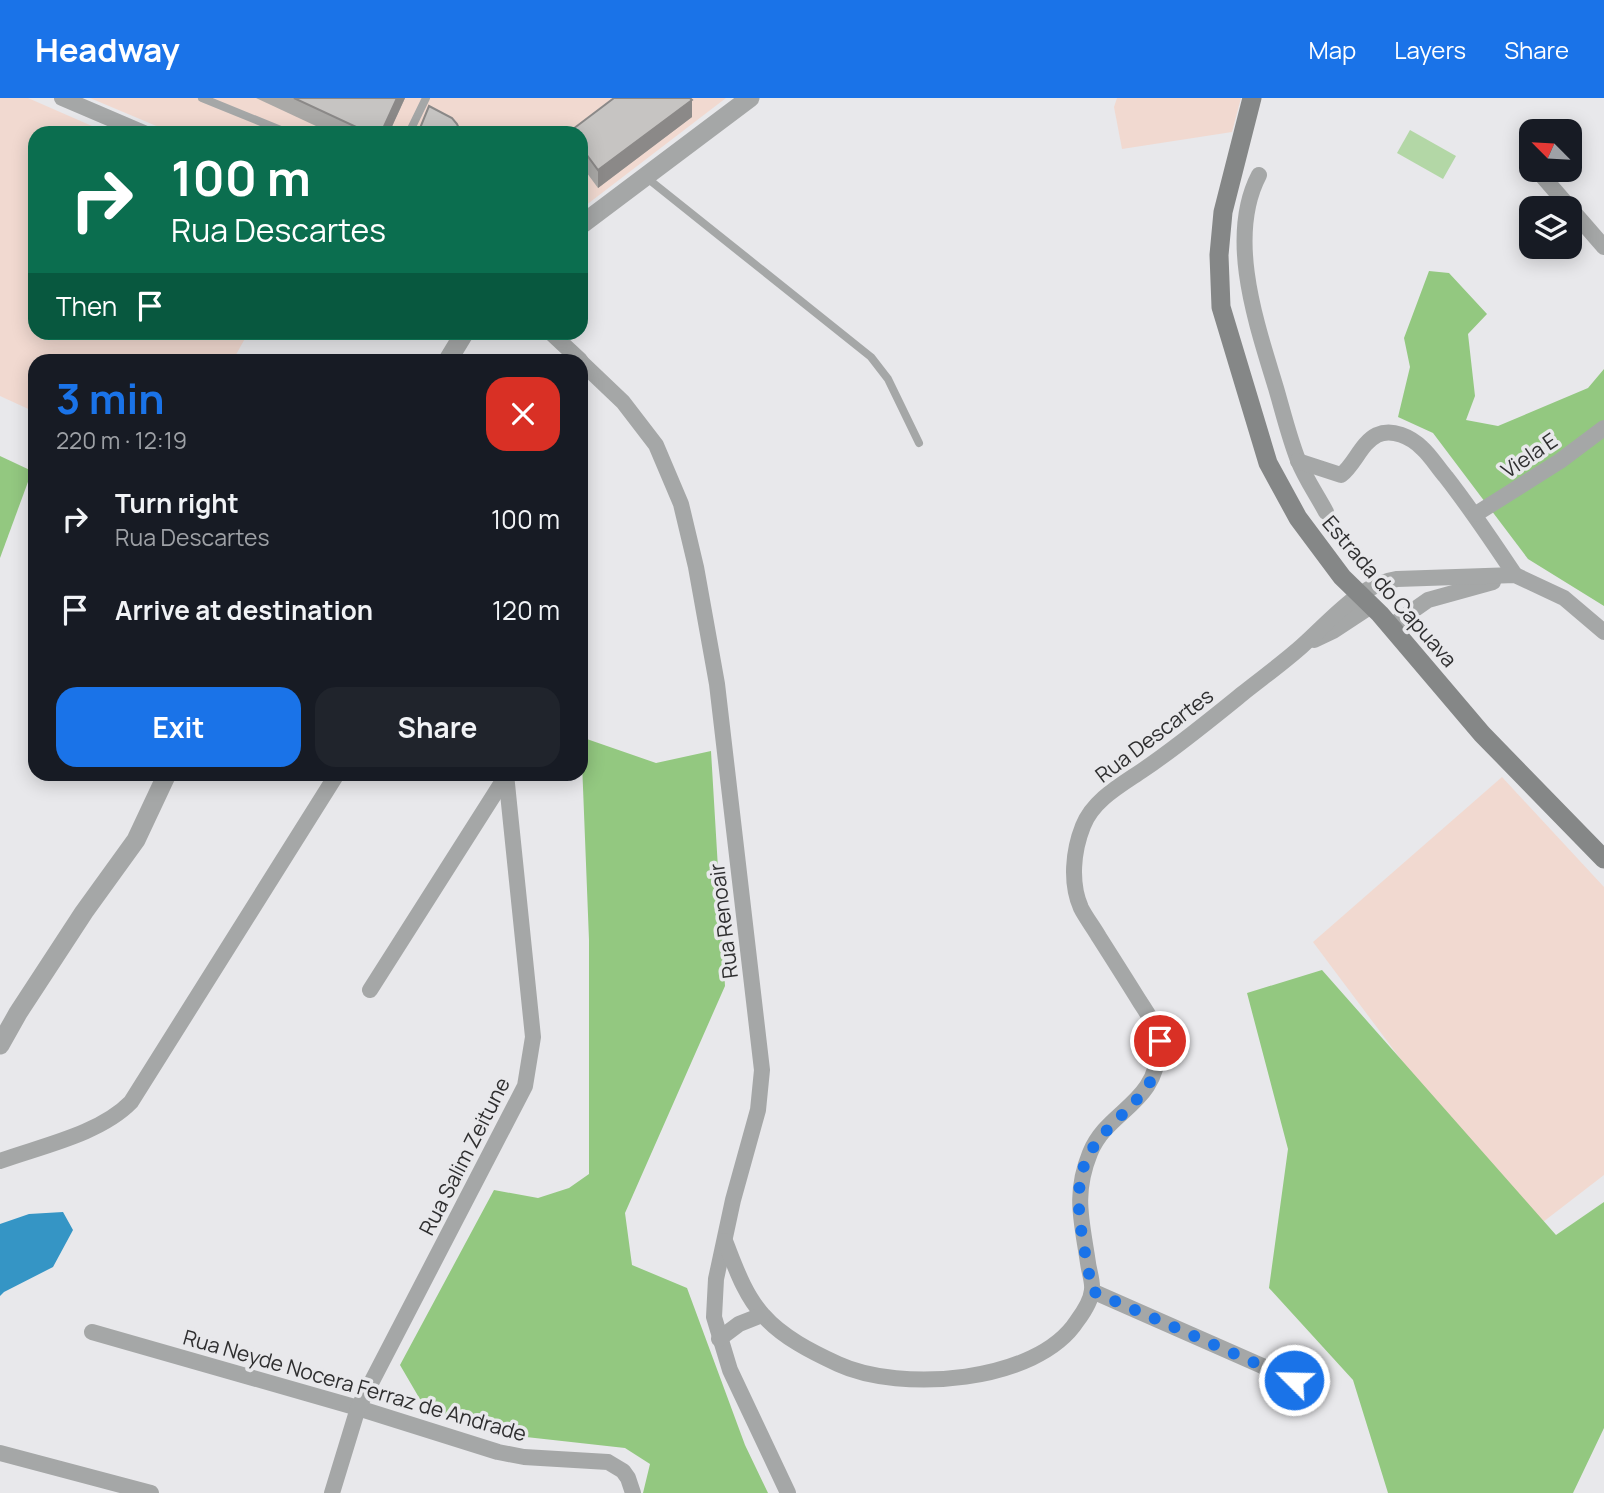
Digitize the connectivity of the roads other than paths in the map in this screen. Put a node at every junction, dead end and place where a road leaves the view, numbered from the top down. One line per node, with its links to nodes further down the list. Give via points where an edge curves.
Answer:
1 (62, 98): 6 (street)
2 (202, 98): 7 (lane)
3 (426, 98): 8 (lane)
4 (750, 98): 10 (street)
5 (1252, 98): 23 (main road, Estrada do Capuava, via 1223,212 1221,307 1268,463 1298,518)
6 (128, 126)
7 (271, 126)
8 (412, 126)
9 (1259, 175): 19 (street, via 1246,216 1248,282)
10 (645, 176): 12 (street); 18 (lane, via 871,356 888,379)
11 (1547, 182): 13 (street)
12 (588, 220)
13 (1604, 247)
14 (558, 340): 15 (street, Rua Renoair)
15 (573, 354)
16 (588, 368): 34 (street, Rua Renoair, via 624,402 656,445 681,504 716,684 762,1070 758,1110)
17 (1604, 428): 21 (street, Viela E)
18 (919, 443)
19 (1298, 461): 20 (street); 21 (street, via 1341,475 1364,446 1377,435 1391,432 1421,446)
20 (1326, 512)
21 (1476, 514): 22 (street)
22 (1515, 575): 23 (street, Rua Descartes, via 1384,581); 24 (street, via 1429,600); 25 (street, via 1564,598)
23 (1365, 600): 24 (main road, Estrada do Capuava); 35 (street, Rua Descartes, via 1333,631 1302,646 1104,797 1084,822 1074,852 1080,906 1160,1041 1157,1071 1139,1099 1091,1149 1080,1182 1080,1214)
24 (1391, 626): 30 (main road, Estrada do Capuava, via 1482,734)
25 (1604, 632)
26 (164, 781): 32 (street, via 136,840 84,912)
27 (333, 781): 33 (street, via 131,1102 119,1114 88,1130)
28 (502, 781): 31 (street)
29 (507, 781): 40 (street, Rua Salim Zeitune, via 533,1037 527,1077)
30 (1604, 859)
31 (370, 990)
32 (0, 1045)
33 (0, 1161)
34 (725, 1241): 36 (street, via 742,1283); 38 (street, Rua Renoair, via 716,1279 714,1317)
35 (1092, 1291): 36 (street, via 1072,1328 1035,1356 995,1371 922,1381 843,1367 811,1351); 39 (street)
36 (762, 1315): 38 (street)
37 (92, 1332): 40 (street, Rua Neyde Nocera Ferraz de Andrade)
38 (719, 1339): 45 (street, Rua Renoair)
39 (1317, 1390)
40 (358, 1408): 43 (street, Rua Salim Zeitune); 44 (street, Rua Neyde Nocera Ferraz de Andrade, via 511,1455 608,1462 623,1471)
41 (0, 1452): 42 (street)
42 (151, 1493)
43 (332, 1493)
44 (633, 1493)
45 (788, 1493)

